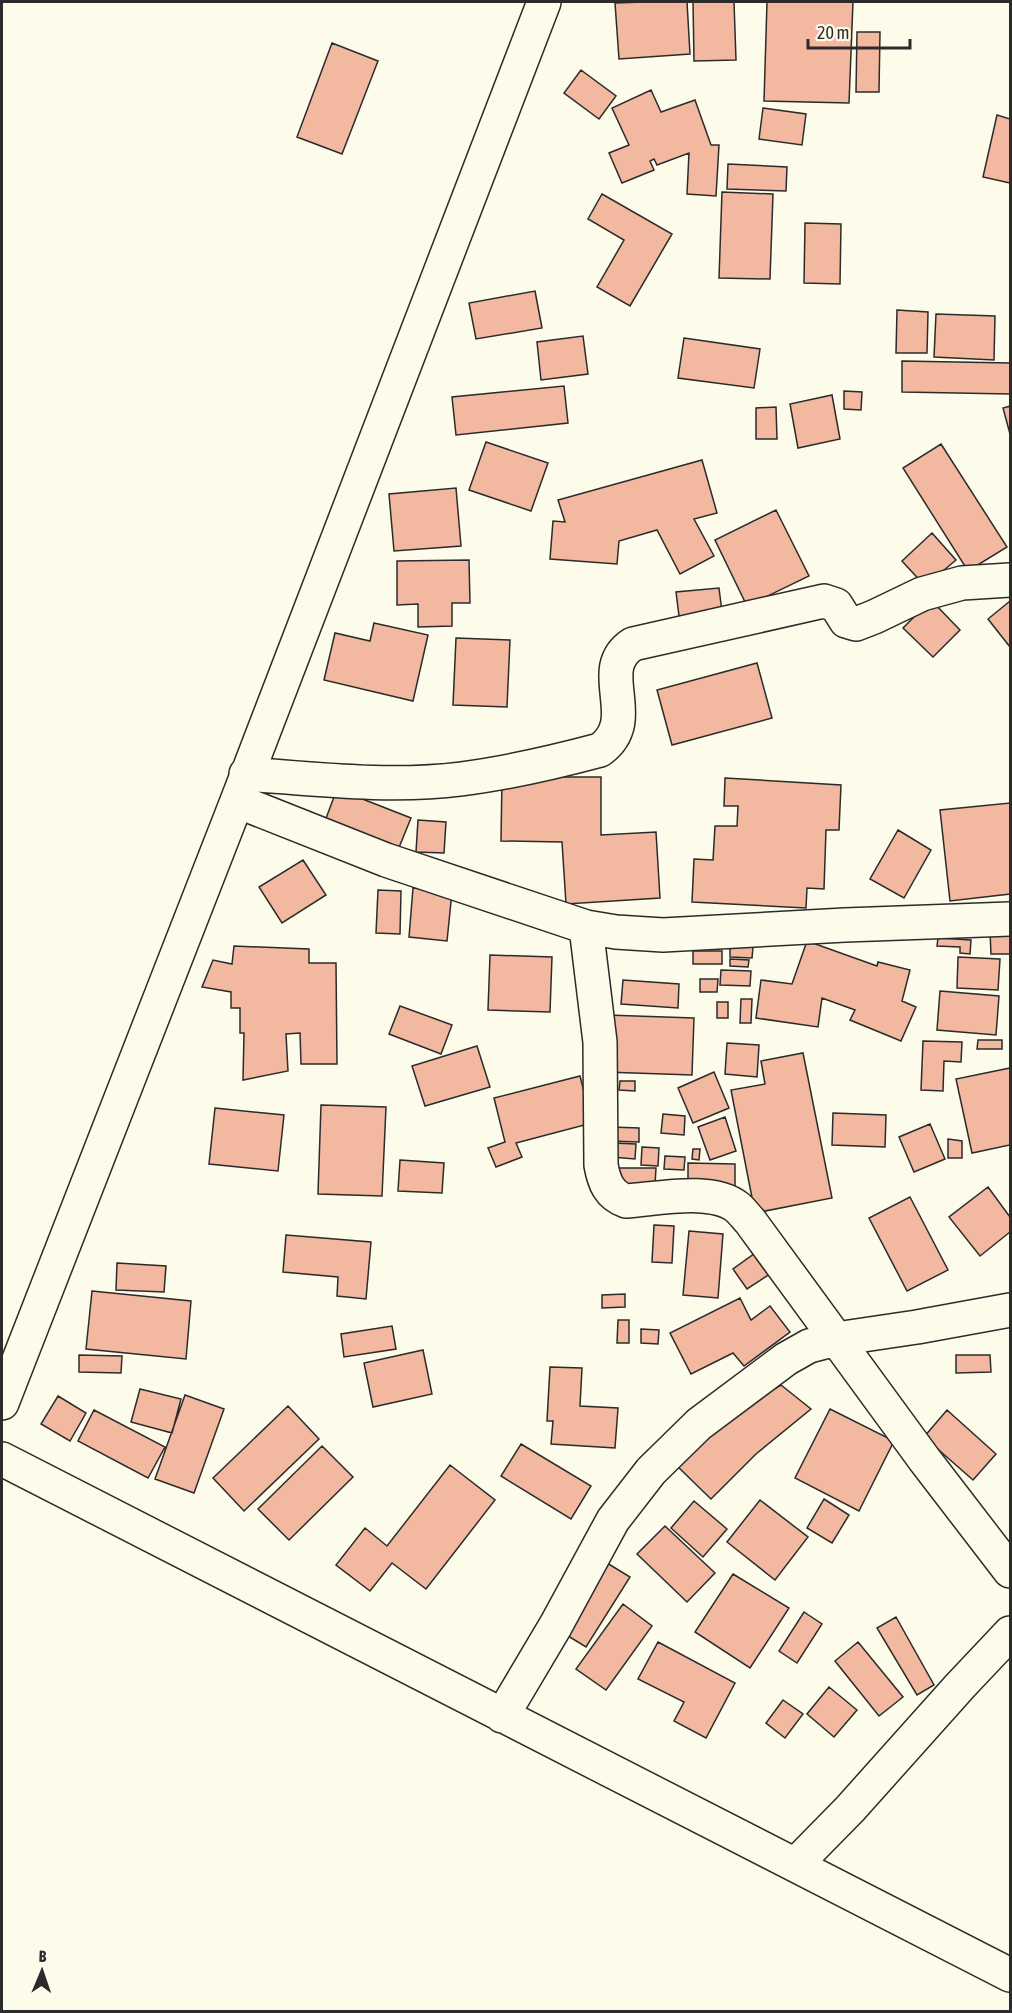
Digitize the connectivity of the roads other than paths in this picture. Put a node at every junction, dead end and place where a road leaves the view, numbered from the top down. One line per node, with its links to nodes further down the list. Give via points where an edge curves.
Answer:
1 (544, 2): 3 (street)
2 (1011, 580): 3 (street, via 952,585 856,624 846,621 836,605 824,601 633,644 623,650 617,661 619,720 615,735 600,750 461,779)
3 (242, 787): 5 (street, via 386,860); 8 (street)
4 (1011, 920): 5 (street, via 663,935)
5 (586, 927): 7 (street, via 600,1042 601,1165 607,1187 626,1201 701,1196 721,1198 737,1206)
6 (1011, 1310): 7 (street)
7 (836, 1338): 10 (street); 12 (street, via 809,1346 786,1359 699,1424 651,1471 613,1520)
8 (2, 1403)
9 (2, 1459): 12 (street)
10 (1011, 1571)
11 (1011, 1633): 13 (street)
12 (502, 1716): 13 (street)
13 (795, 1865): 14 (street)
14 (1011, 1975)

